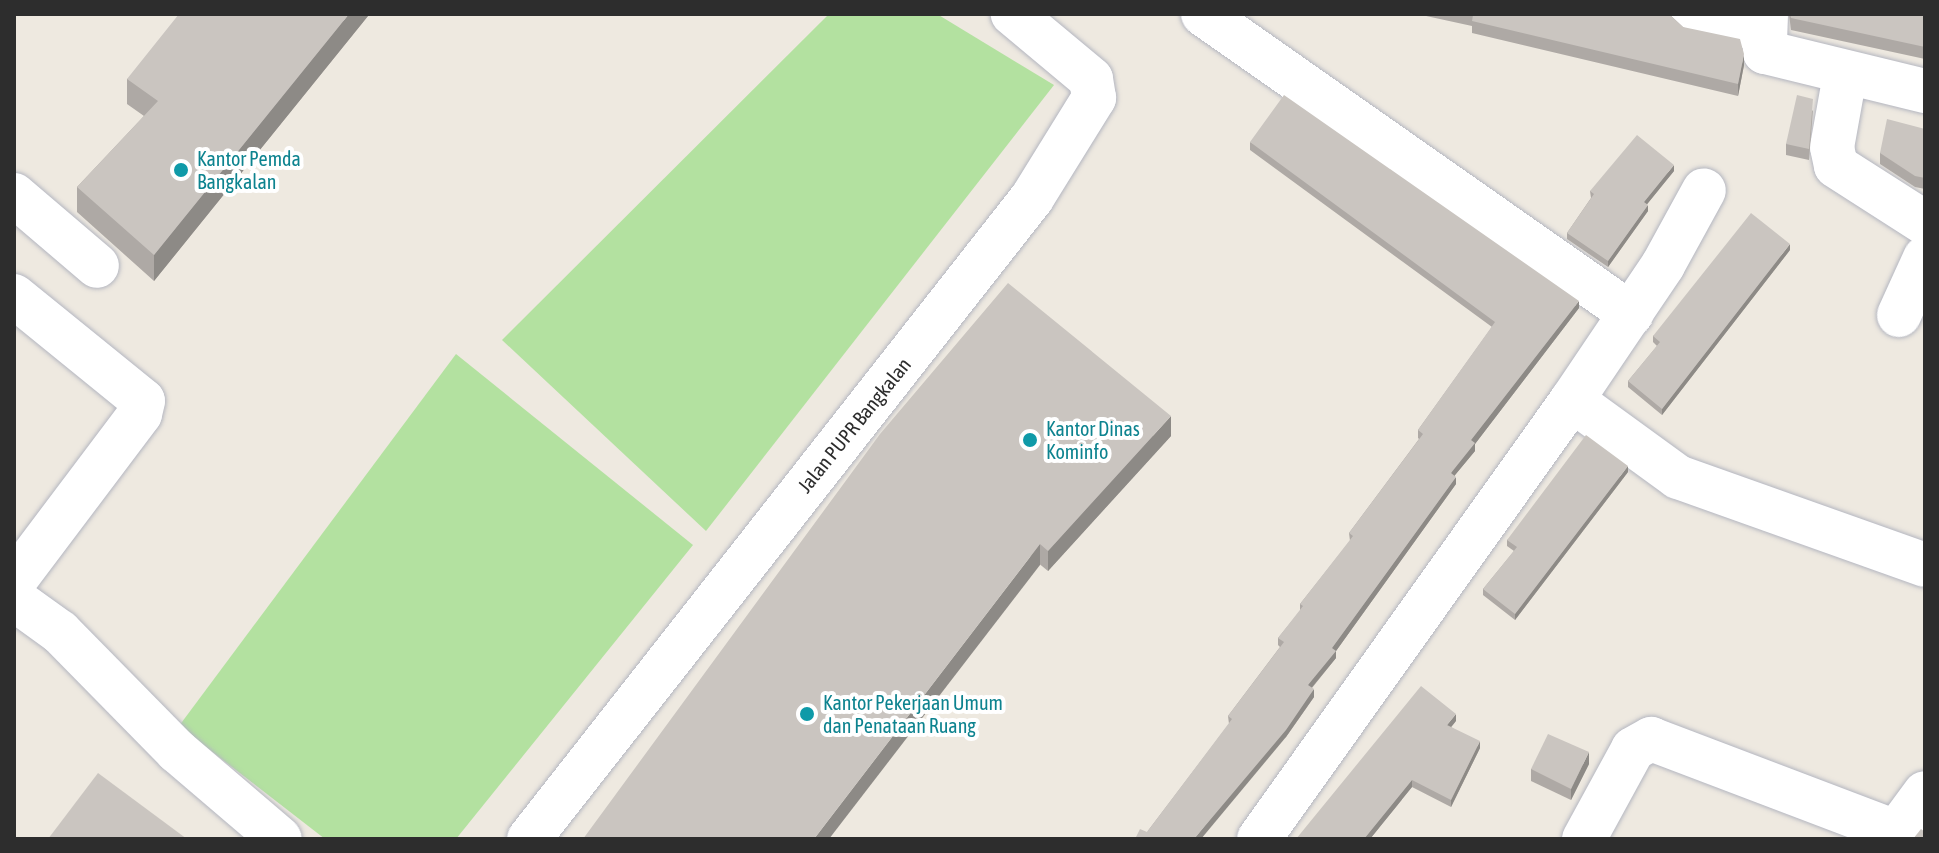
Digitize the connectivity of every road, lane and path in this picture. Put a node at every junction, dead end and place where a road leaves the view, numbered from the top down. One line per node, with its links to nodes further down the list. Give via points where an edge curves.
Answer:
1 (1013, 14): 22 (street, Jalan PUPR Bangkalan, via 1091,79 1094,98 1032,198)
2 (1203, 14): 13 (street)
3 (1689, 14): 4 (street)
4 (1764, 22): 5 (street, via 1765,52)
5 (1845, 75): 6 (street); 9 (street, via 1832,147 1836,166)
6 (1925, 91)
7 (1704, 190): 13 (street)
8 (14, 195): 11 (street)
9 (1925, 223)
10 (1925, 258): 14 (street)
11 (97, 266)
12 (14, 296): 17 (street, via 143,401 136,420)
13 (1631, 314): 15 (street)
14 (1899, 315)
15 (1572, 400): 16 (street, via 1678,477); 23 (street)
16 (1925, 565)
17 (14, 581)
18 (14, 599): 21 (street, via 60,632 177,751)
19 (1925, 793): 20 (street)
20 (1894, 836): 24 (street, via 1651,739 1633,749)
21 (280, 839)
22 (529, 839)
23 (1259, 839)
24 (1584, 839)

